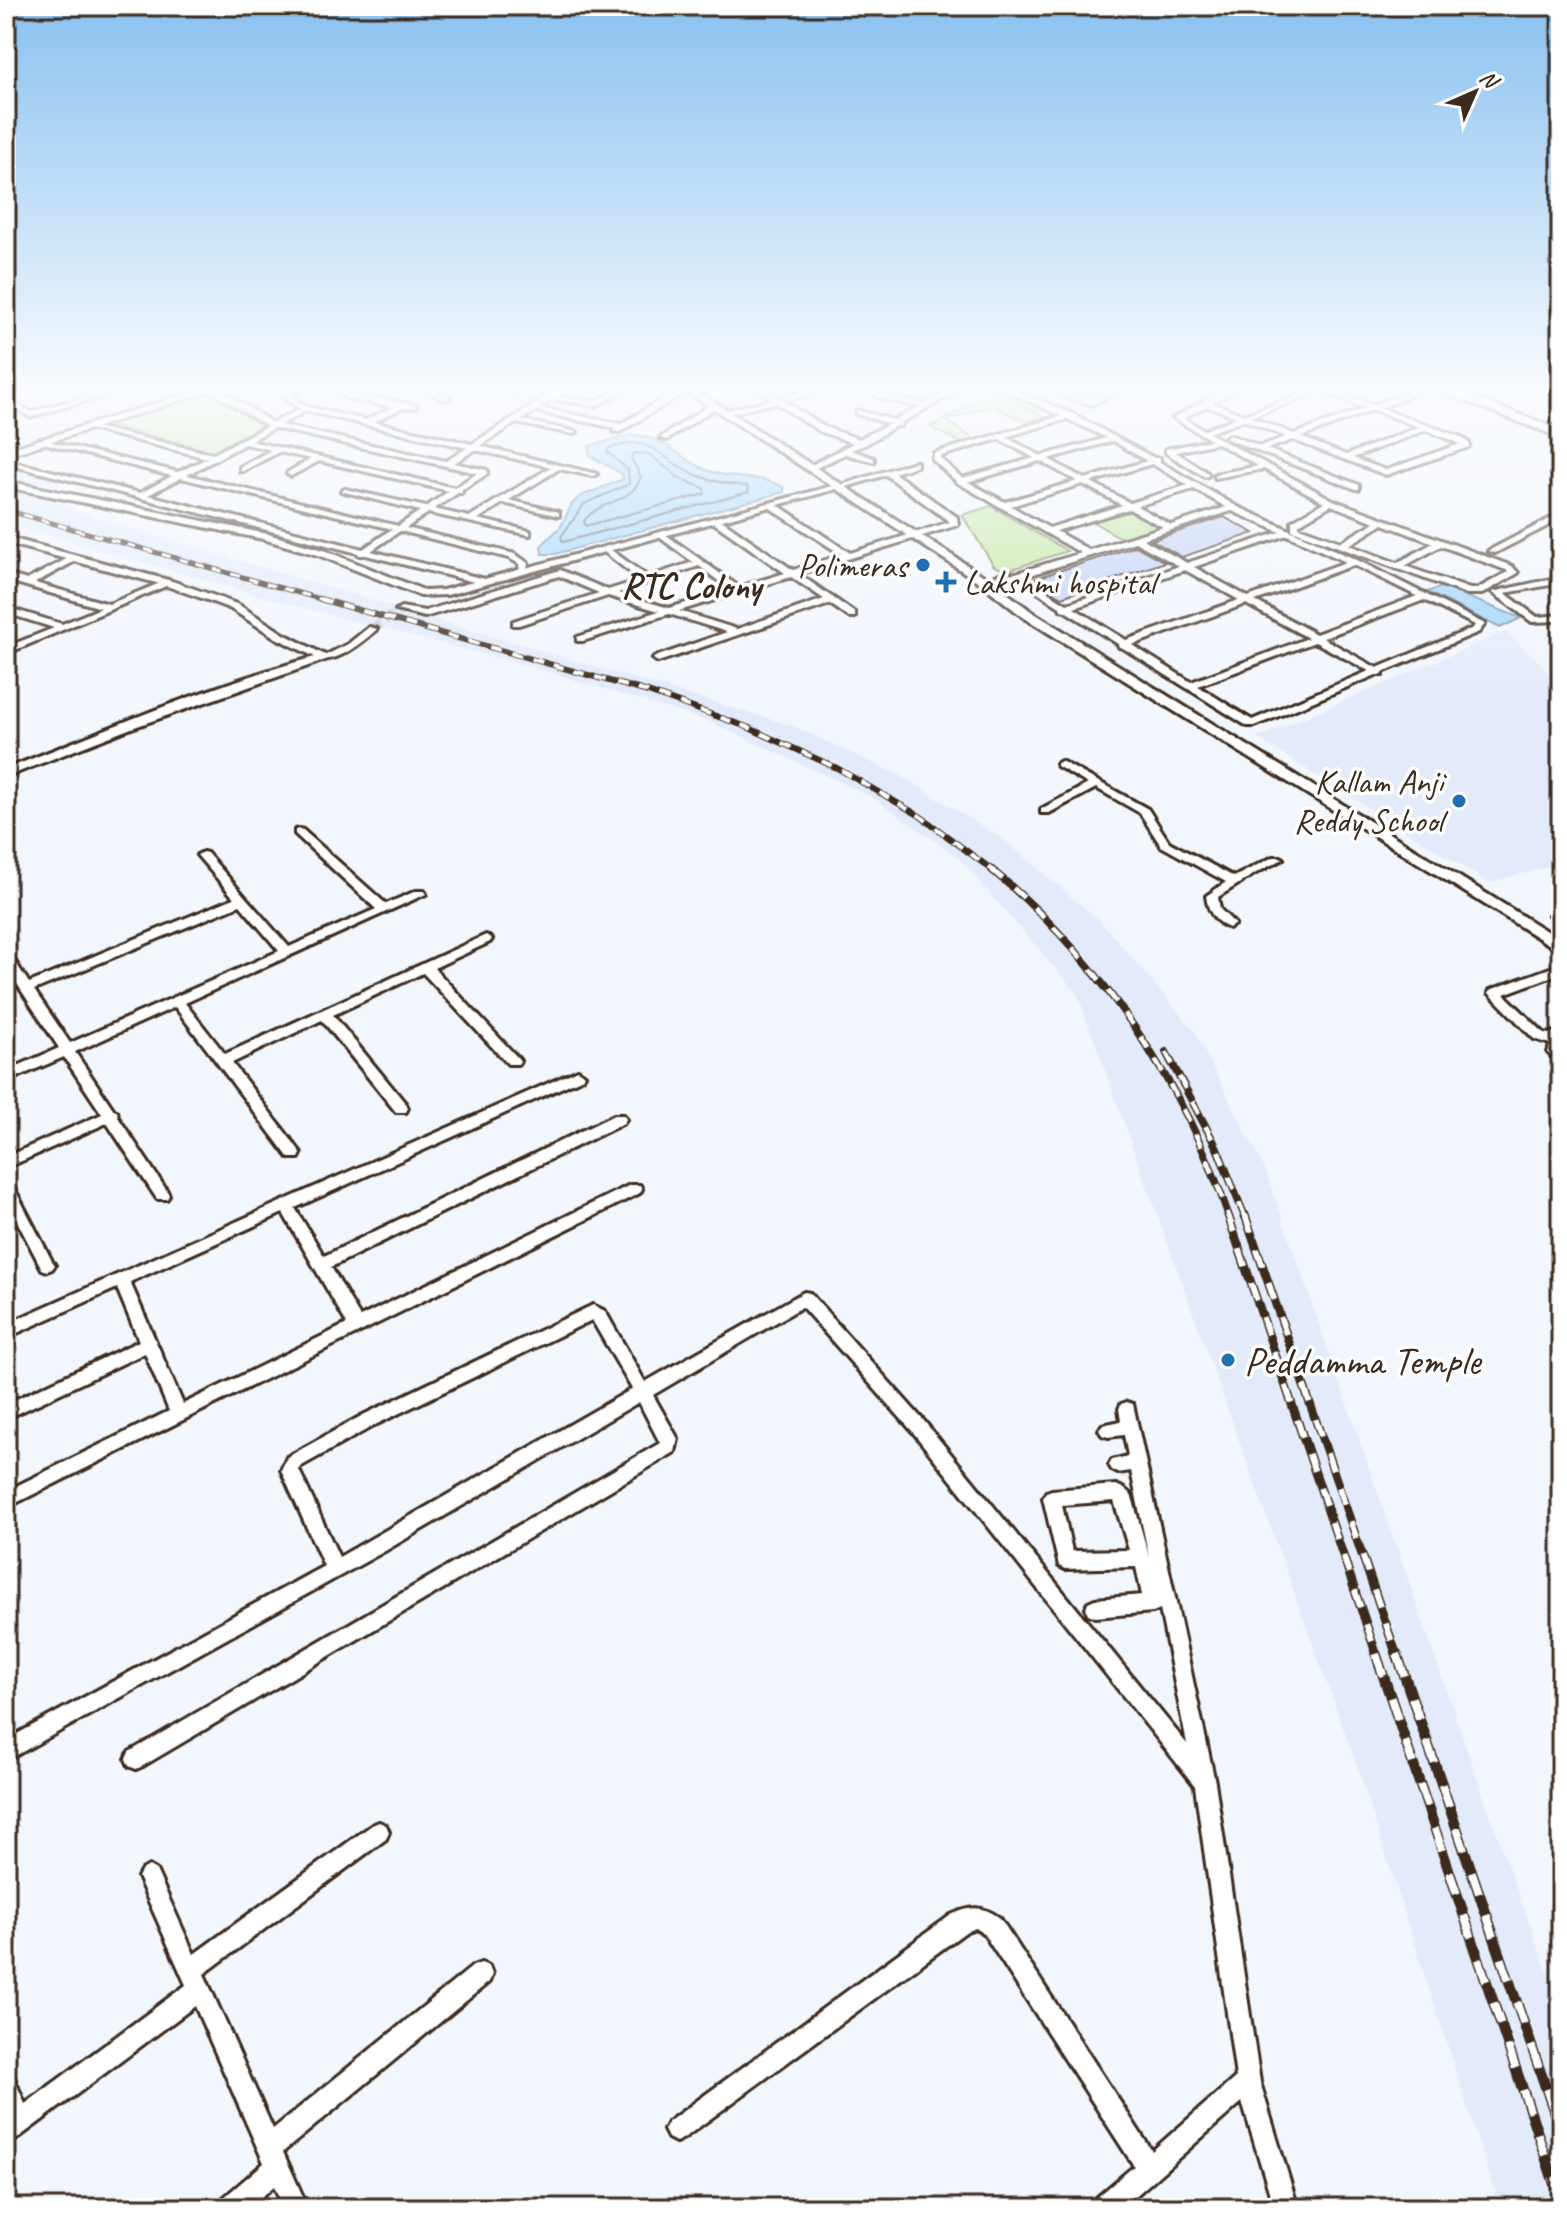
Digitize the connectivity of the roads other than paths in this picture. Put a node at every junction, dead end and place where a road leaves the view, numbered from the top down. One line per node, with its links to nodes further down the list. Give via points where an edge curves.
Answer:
1 (42, 490): 30 (street)
2 (118, 490): 17 (street)
3 (151, 490): 17 (street)
4 (240, 490): 31 (street)
5 (517, 490): 18 (street)
6 (827, 490): 21 (street)
7 (844, 490): 38 (main road)
8 (913, 490): 38 (street, via 954,519 953,525)
9 (978, 490): 20 (street)
10 (1055, 490): 20 (street)
11 (1100, 490): 22 (street)
12 (1180, 490): 22 (street)
13 (1202, 490): 23 (street)
14 (1310, 490): 19 (street)
15 (345, 491): 24 (street)
16 (459, 491): 24 (street)
17 (140, 496): 30 (street)
18 (500, 500): 25 (street); 27 (street)
19 (1330, 502): 29 (street); 42 (street, via 1293,525)
20 (1005, 505): 34 (street)
21 (773, 506): 28 (street); 47 (street)
22 (1129, 506): 32 (street); 34 (street)
23 (1233, 508): 32 (street); 36 (street)
24 (429, 510): 27 (street); 31 (street)
25 (556, 514)
26 (1561, 516): 44 (street)
27 (470, 520): 35 (street)
28 (717, 521): 37 (street); 56 (street)
29 (1381, 522): 41 (street); 42 (street)
30 (232, 524): 33 (street)
31 (399, 528): 45 (street); 54 (street, via 512,556 524,563)
32 (1171, 528): 39 (street)
33 (254, 529): 45 (street); 62 (street, via 425,594)
34 (1048, 531): 46 (street)
35 (527, 533)
36 (1286, 533): 50 (street); 53 (street)
37 (662, 535): 43 (street); 51 (street)
38 (917, 536): 47 (street); 65 (main road)
39 (1136, 539): 46 (street); 53 (street)
40 (6, 540): 49 (street)
41 (1439, 543): 52 (street); 52 (street, via 1513,573 1469,592)
42 (1342, 545): 52 (street)
43 (607, 550): 48 (street); 60 (street)
44 (1492, 551)
45 (362, 553): 62 (street)
46 (1089, 554): 58 (street)
47 (849, 556): 56 (street)
48 (579, 557): 54 (street); 55 (street)
49 (72, 559): 63 (street); 64 (street)
50 (1354, 562): 70 (street); 72 (street)
51 (700, 563): 60 (street); 67 (street)
52 (1398, 566)
53 (1186, 567): 72 (street); 74 (street)
54 (523, 571): 57 (street)
55 (560, 573): 66 (street); 68 (street)
56 (792, 574): 67 (street); 71 (street)
57 (505, 575): 62 (street); 66 (street, via 497,585)
58 (1014, 576): 65 (street, via 1006,583); 74 (street)
59 (6, 577): 63 (street)
60 (646, 580): 68 (street)
61 (1561, 580): 80 (street, via 1497,592 1535,620)
62 (482, 581)
63 (28, 583): 73 (street)
64 (168, 583): 73 (street); 90 (street, via 235,607)
65 (991, 583): 69 (main road)
66 (502, 590): 76 (street, via 425,614); 77 (street, via 496,598)
67 (737, 590): 78 (street)
68 (605, 592): 78 (street); 81 (street)
69 (1004, 594): 108 (main road); 110 (main road, via 1027,614)
70 (1424, 597): 86 (street); 92 (street, via 1479,628)
71 (831, 600): 79 (street); 85 (street)
72 (1247, 600): 86 (street); 88 (street)
73 (109, 607): 83 (street)
74 (1064, 608): 88 (street)
75 (6, 610): 83 (street)
76 (401, 610)
77 (459, 611)
78 (671, 611): 85 (street); 87 (street)
79 (852, 615)
80 (1561, 620): 82 (street)
81 (516, 623)
82 (1538, 626)
83 (62, 627): 89 (street)
84 (372, 629): 90 (street)
85 (737, 632): 91 (street)
86 (1316, 638): 92 (street); 93 (street)
87 (580, 639)
88 (1122, 645): 93 (street)
89 (9, 648)
90 (325, 658): 95 (street)
91 (658, 659)
92 (1379, 673): 93 (street, via 1251,724)
93 (1188, 686)
94 (1061, 764): 96 (street)
95 (6, 773)
96 (1095, 784): 97 (street); 101 (street, via 1144,811 1165,844)
97 (1045, 811)
98 (299, 832): 105 (street)
99 (203, 855): 103 (street)
100 (1277, 859): 101 (street)
101 (1233, 881): 107 (street, via 1211,902)
102 (420, 894): 105 (street)
103 (241, 900): 111 (street); 115 (street)
104 (1561, 908): 106 (street, via 1555,915)
105 (384, 909): 111 (street)
106 (1561, 922)
107 (1229, 924)
108 (1561, 938)
109 (486, 939): 113 (street)
110 (1561, 947)
111 (286, 951): 116 (street)
112 (6, 957): 115 (street)
113 (426, 968): 117 (street); 123 (street)
114 (1559, 970): 118 (street, via 1495,993 1539,1036)
115 (28, 988): 120 (street)
116 (177, 1001): 120 (street); 122 (street)
117 (325, 1015): 122 (street); 126 (street)
118 (1561, 1034)
119 (1561, 1046): 121 (street, via 1555,1048)
120 (67, 1050): 125 (street); 127 (street)
121 (1561, 1058)
122 (223, 1061): 129 (street)
123 (513, 1061)
124 (578, 1075): 134 (street)
125 (6, 1077)
126 (401, 1108)
127 (112, 1115): 130 (street); 133 (street)
128 (619, 1119): 136 (street)
129 (294, 1154)
130 (6, 1163)
131 (6, 1186): 135 (street)
132 (635, 1189): 138 (street)
133 (162, 1195)
134 (287, 1207): 136 (street); 137 (street)
135 (47, 1265)
136 (321, 1265): 138 (street)
137 (121, 1280): 139 (street); 140 (street)
138 (357, 1326): 143 (street)
139 (6, 1331)
140 (150, 1343): 142 (street); 143 (street)
141 (642, 1391): 149 (street); 149 (street, via 593,1312 302,1456 290,1470); 153 (street, via 669,1439 661,1453); 154 (street, via 804,1298 918,1426)
142 (6, 1412)
143 (179, 1414): 145 (street)
144 (1108, 1430): 147 (street, via 1129,1418 1128,1464)
145 (6, 1500)
146 (1128, 1515): 147 (street); 148 (street); 148 (street, via 1119,1494 1051,1500 1065,1560)
147 (1149, 1515): 148 (street)
148 (1148, 1562): 150 (street)
149 (335, 1569): 152 (street)
150 (1160, 1603): 151 (street); 154 (street)
151 (1095, 1608)
152 (6, 1751)
153 (136, 1759)
154 (1205, 1782): 159 (street)
155 (379, 1832): 158 (street)
156 (149, 1877): 158 (street)
157 (481, 1974): 163 (street)
158 (195, 1980): 161 (street); 163 (street)
159 (1248, 2082): 164 (street); 168 (street)
160 (6, 2086): 161 (street)
161 (13, 2127)
162 (676, 2130): 164 (street, via 971,1916 992,1926)
163 (274, 2157): 165 (street); 166 (street)
164 (1149, 2168): 167 (street)
165 (231, 2208)
166 (296, 2208)
167 (1104, 2208)
168 (1286, 2208)

